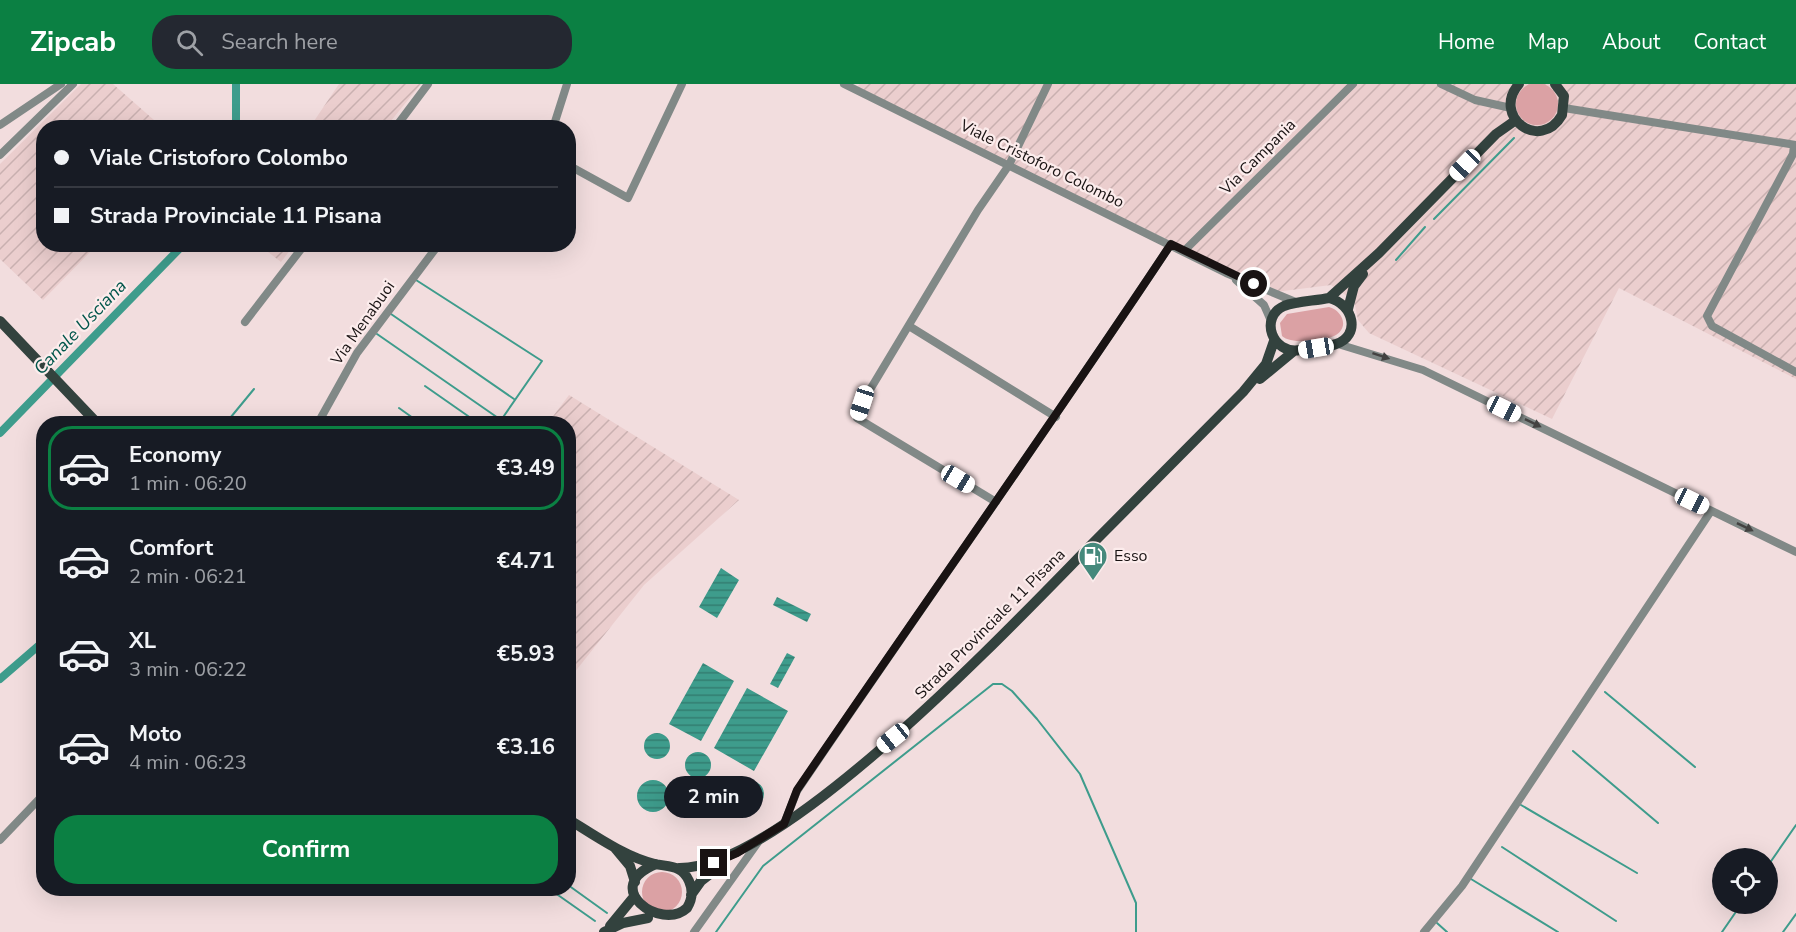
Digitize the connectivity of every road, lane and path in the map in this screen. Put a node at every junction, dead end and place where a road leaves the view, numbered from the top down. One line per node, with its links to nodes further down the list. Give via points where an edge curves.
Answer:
1 (60, 84): 17 (street)
2 (73, 84): 19 (street)
3 (428, 84): 14 (street)
4 (567, 84): 15 (street)
5 (682, 84): 21 (street, via 628,198)
6 (844, 84): 20 (street, Viale Cristoforo Colombo)
7 (1048, 84): 20 (street)
8 (1353, 84): 23 (street, Via Campania)
9 (1442, 84): 12 (street, via 1475,100)
10 (1520, 84): 12 (main road, via 1512,95)
11 (1558, 85): 13 (main road, via 1564,96)
12 (1511, 108): 16 (main road)
13 (1564, 108): 16 (main road, via 1559,121 1548,129 1527,129); 18 (street)
14 (401, 120)
15 (556, 120)
16 (1516, 120): 26 (main road, via 1496,134)
17 (0, 125)
18 (1795, 145): 38 (street, via 1707,316 1712,326)
19 (0, 155)
20 (1009, 165): 22 (street, Viale Cristoforo Colombo); 34 (street)
21 (576, 169)
22 (1171, 244): 23 (street, Viale Cristoforo Colombo); 42 (street)
23 (1184, 250): 27 (street, Viale Cristoforo Colombo)
24 (299, 252): 32 (street)
25 (433, 252): 41 (street, Via Menabuoi, via 357,353)
26 (1379, 253): 28 (main road); 30 (main road, via 1354,286)
27 (1226, 273): 29 (street, Viale Cristoforo Colombo); 31 (street, Viale Cristoforo Colombo, via 1264,305)
28 (1329, 298): 29 (main road); 30 (main road, via 1341,301)
29 (1298, 303): 31 (main road, via 1283,306)
30 (1348, 309): 36 (main road, via 1350,330)
31 (1271, 321): 35 (main road)
32 (245, 322)
33 (2, 323): 40 (main road)
34 (909, 326): 42 (street); 43 (street, via 862,403 857,418)
35 (1274, 341): 37 (main road); 39 (main road, Strada Provinciale 11 Pisana, via 1266,364)
36 (1338, 344): 37 (main road, Strada Provinciale 11 Pisana); 44 (street, one-way to 44, via 1423,370)
37 (1294, 351): 39 (main road, Strada Provinciale 11 Pisana)
38 (1796, 371)
39 (1243, 392): 48 (main road, Strada Provinciale 11 Pisana, via 928,708)
40 (90, 416)
41 (322, 416)
42 (1056, 417): 43 (street)
43 (996, 502): 48 (street, via 797,790)
44 (1711, 510): 45 (street, one-way to 45); 61 (street, via 1462,886)
45 (1796, 552)
46 (36, 802): 49 (street)
47 (576, 824): 51 (main road)
48 (784, 824): 50 (main road, Strada Provinciale 11 Pisana)
49 (0, 840)
50 (759, 841): 52 (main road, Strada Provinciale 11 Pisana); 60 (street)
51 (610, 844): 53 (main road); 55 (main road, via 630,866)
52 (737, 853): 54 (main road, Strada Provinciale 11 Pisana, via 700,867); 56 (main road, Strada Provinciale 11 Pisana, via 701,881)
53 (656, 864): 54 (main road); 55 (main road, via 641,872)
54 (678, 868): 56 (main road, via 690,883)
55 (635, 882): 57 (main road)
56 (692, 894): 58 (main road, via 677,918 663,922)
57 (633, 898): 58 (main road); 59 (main road)
58 (648, 918): 59 (main road)
59 (603, 932)
60 (694, 932)
61 (1424, 932)

